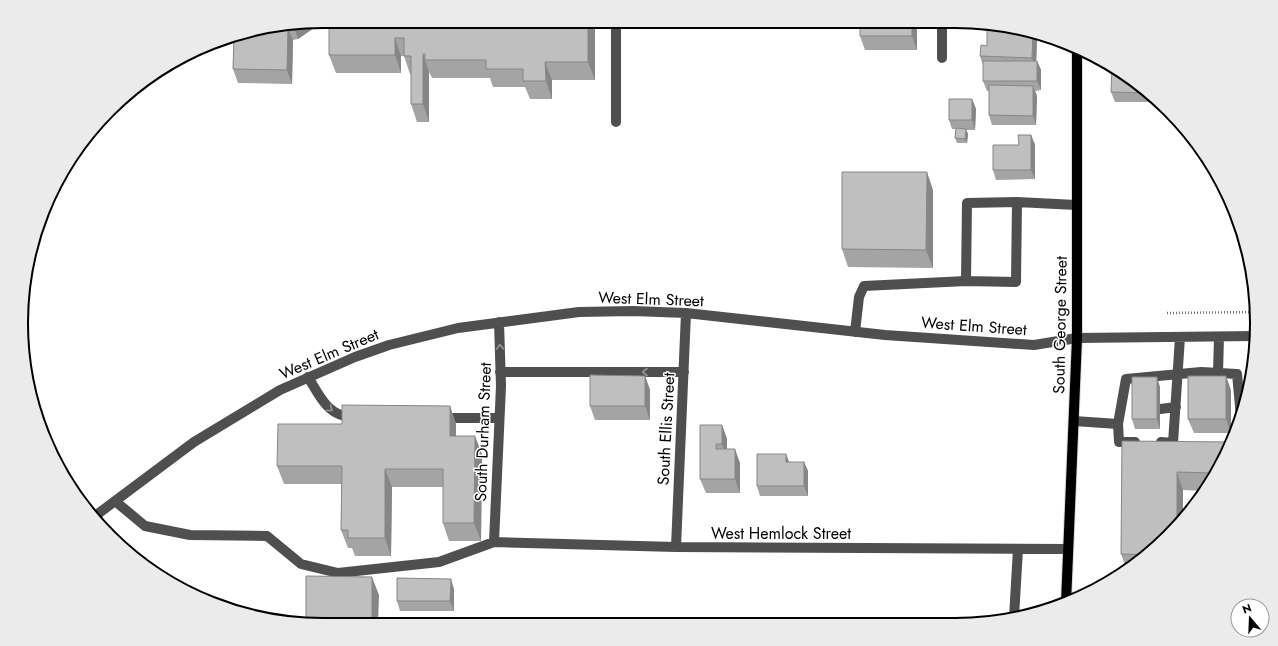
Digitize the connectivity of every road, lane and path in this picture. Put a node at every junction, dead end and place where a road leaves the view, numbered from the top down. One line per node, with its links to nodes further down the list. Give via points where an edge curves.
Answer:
1 (616, 28): 5 (street)
2 (942, 28): 4 (street)
3 (1077, 54): 7 (main road, South George Street)
4 (942, 58)
5 (616, 122)
6 (1017, 202): 7 (street); 8 (street, via 967,203); 8 (street, via 1016,282)
7 (1076, 205): 17 (main road, South George Street)
8 (966, 282): 13 (street, via 864,286 859,297)
9 (1249, 312): 11 (path)
10 (686, 313): 12 (street, West Elm Street, via 579,312); 13 (street, West Elm Street); 19 (street, South Ellis Street)
11 (1167, 313)
12 (499, 322): 18 (street, South Durham Street, one-way to 12); 22 (street, West Elm Street, via 458,328 389,345)
13 (855, 332): 17 (street, West Elm Street, via 1034,345)
14 (1249, 336): 16 (street, West Elm Street)
15 (1180, 337): 16 (street, West Elm Street); 17 (street, West Elm Street); 21 (street)
16 (1219, 337): 20 (street)
17 (1077, 338): 29 (main road, South George Street)
18 (500, 372): 19 (street, one-way to 18); 28 (street, South Durham Street)
19 (684, 372): 34 (street, South Ellis Street)
20 (1218, 373): 21 (street); 23 (street, via 1237,374)
21 (1178, 374): 24 (street); 30 (street, via 1126,379 1124,409)
22 (308, 377): 26 (street, one-way to 26, via 331,411 340,415); 31 (street, West Elm Street, via 256,404 194,442)
23 (1239, 401)
24 (1176, 407): 25 (street); 30 (street, via 1173,442 1119,442)
25 (1160, 409)
26 (366, 418)
27 (428, 418): 28 (street)
28 (499, 418): 33 (street, South Durham Street)
29 (1074, 421): 30 (street); 36 (main road, South George Street)
30 (1118, 424)
31 (115, 501): 32 (street, West Elm Street); 33 (street, via 145,526 190,535 267,536 302,564 338,573 439,562)
32 (98, 514)
33 (494, 542): 34 (street, West Hemlock Street)
34 (676, 547): 35 (street, West Hemlock Street)
35 (1018, 549): 36 (street, West Hemlock Street); 38 (street)
36 (1068, 549): 37 (main road, South George Street)
37 (1066, 597)
38 (1014, 612)

